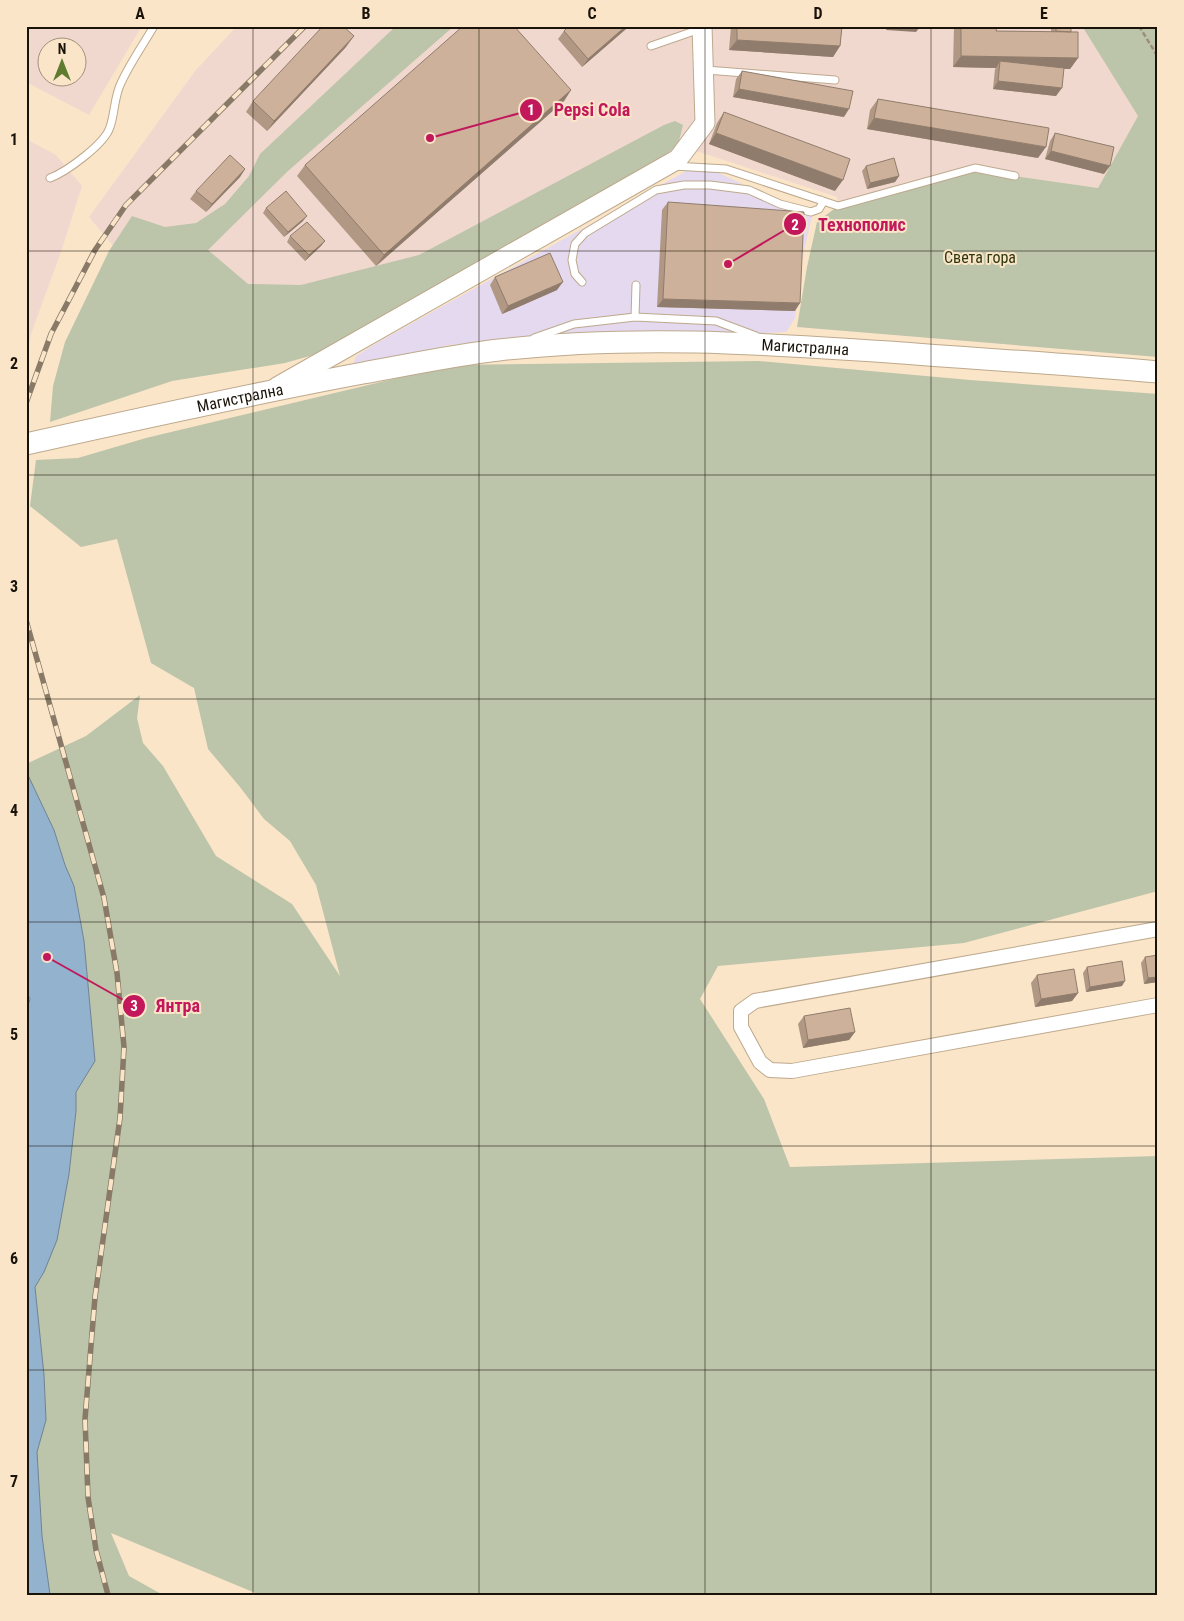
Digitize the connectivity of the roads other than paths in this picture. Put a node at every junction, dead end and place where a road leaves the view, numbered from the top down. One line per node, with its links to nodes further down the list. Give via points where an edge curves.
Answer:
1 (154, 26): 8 (lane, via 121,83 110,128 102,141 62,173)
2 (702, 27): 3 (lane); 4 (street)
3 (651, 46)
4 (703, 70): 5 (lane); 6 (street, via 705,123 678,159)
5 (835, 80)
6 (666, 166): 9 (lane, via 726,169); 18 (street)
7 (1015, 176): 9 (lane, via 975,168 838,206)
8 (50, 178)
9 (821, 200): 10 (lane, via 819,209 811,212 780,204 749,190 710,184 684,184 656,190 585,233 575,244 572,260 575,274)
10 (582, 282)
11 (636, 285): 12 (lane)
12 (635, 318): 13 (lane, via 716,321); 14 (lane, via 574,324)
13 (782, 346): 14 (main road, Магистрална, via 690,341 612,342); 16 (main road, Магистрална)
14 (498, 350): 15 (main road, Магистрална)
15 (454, 357): 17 (main road, Магистрална, via 689,350); 18 (main road, Магистрална)
16 (1158, 372)
17 (1158, 379)
18 (271, 390): 19 (main road, Магистрална)
19 (26, 444)
20 (1158, 929): 21 (street, via 755,1001 741,1011 741,1027 760,1062 770,1070 792,1071)
21 (1158, 1005)

